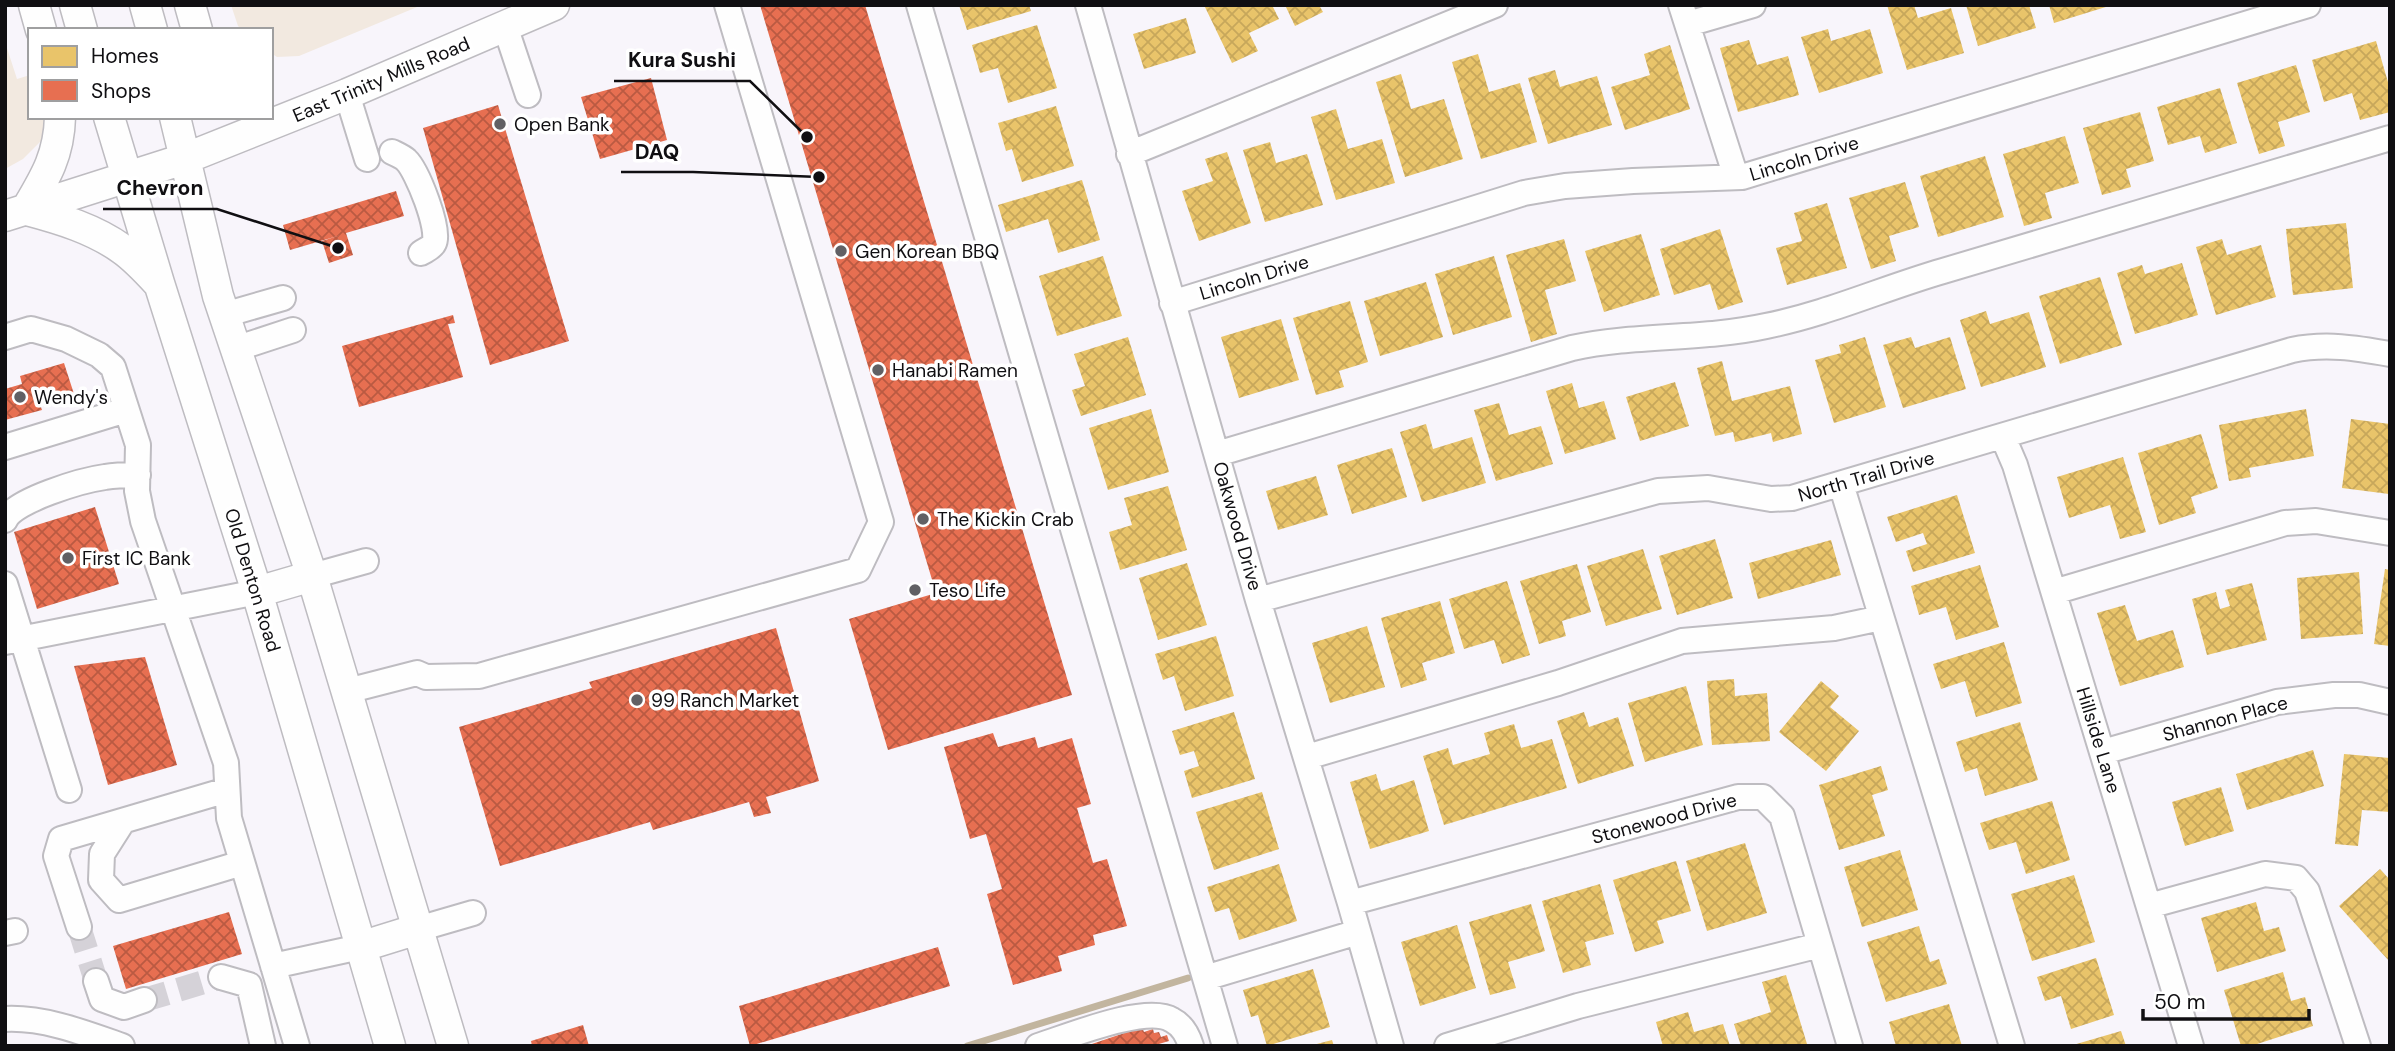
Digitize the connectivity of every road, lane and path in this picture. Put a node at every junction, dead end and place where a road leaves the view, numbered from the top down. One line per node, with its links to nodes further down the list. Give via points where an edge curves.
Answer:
1 (34, 5): 14 (main road)
2 (145, 5): 15 (main road)
3 (190, 5): 16 (main road)
4 (554, 5): 13 (main road, East Trinity Mills Road)
5 (727, 5): 58 (street, via 881,522 858,570 479,676 426,677 417,673)
6 (919, 5): 76 (street)
7 (1088, 5): 26 (street, Oakwood Drive)
8 (1495, 5): 26 (street)
9 (1753, 5): 12 (street)
10 (2308, 5): 11 (street, Lincoln Drive)
11 (2264, 12): 30 (street, Lincoln Drive)
12 (1685, 15): 30 (street)
13 (505, 26): 17 (main road, East Trinity Mills Road); 18 (street)
14 (40, 28)
15 (151, 28)
16 (196, 28)
17 (347, 94): 20 (main road, East Trinity Mills Road); 28 (street)
18 (528, 95)
19 (273, 100): 20 (main road)
20 (312, 108): 27 (main road, East Trinity Mills Road)
21 (60, 119): 31 (main road, via 52,165)
22 (110, 119): 29 (main road, Old Denton Road)
23 (175, 119): 27 (main road)
24 (2390, 138): 44 (street, via 1883,288 1814,314 1724,334 1623,339 1572,348)
25 (392, 152): 32 (street, via 406,159 418,176 435,227 433,246)
26 (1129, 154): 35 (street, Oakwood Drive)
27 (184, 159): 29 (main road, East Trinity Mills Road); 36 (main road)
28 (367, 159)
29 (128, 176): 31 (main road, East Trinity Mills Road); 33 (main road, Old Denton Road)
30 (1736, 177): 35 (street, Lincoln Drive, via 1565,186 1524,193)
31 (16, 213): 33 (main road, via 68,220 100,235 125,250)
32 (421, 253)
33 (159, 283): 52 (main road, Old Denton Road)
34 (283, 298): 36 (street)
35 (1172, 303): 44 (street, Oakwood Drive)
36 (224, 315): 39 (main road)
37 (293, 330): 39 (street)
38 (5, 337): 41 (street, via 31,329 99,355 113,367)
39 (235, 349): 50 (main road)
40 (2390, 354): 42 (street, North Trail Drive, via 2347,346 2292,350)
41 (127, 410): 43 (street); 45 (street, via 138,445)
42 (2003, 437): 46 (street, North Trail Drive); 53 (street, Hillside Lane)
43 (5, 447)
44 (1217, 454): 54 (street, Oakwood Drive)
45 (138, 475): 47 (street, via 104,477 27,500); 55 (street, via 143,521)
46 (1841, 484): 54 (street, North Trail Drive, via 1771,499 1708,488 1658,491); 56 (street)
47 (7, 516)
48 (2390, 533): 53 (street, via 2316,521 2285,523)
49 (366, 561): 50 (street)
50 (312, 576): 52 (main road); 58 (main road)
51 (5, 584): 57 (street)
52 (257, 592): 55 (street); 73 (main road, Old Denton Road)
53 (2054, 592): 60 (street, Hillside Lane)
54 (1258, 600): 61 (street, Oakwood Drive)
55 (172, 609): 57 (street); 63 (street, via 226,763)
56 (1881, 618): 61 (street, via 1835,628 1682,641); 91 (street)
57 (13, 640): 62 (street)
58 (346, 691): 70 (main road)
59 (2390, 702): 60 (street, Shannon Place, via 2347,695 2277,702)
60 (2103, 752): 67 (street, Hillside Lane)
61 (1307, 758): 66 (street, Oakwood Drive)
62 (69, 790)
63 (227, 790): 64 (street); 65 (street, via 229,818)
64 (123, 821): 65 (street, via 102,854 101,880 119,900); 69 (street, via 61,839 56,856)
65 (242, 863): 74 (street)
66 (1350, 903): 71 (street, Oakwood Drive); 72 (street, Stonewood Drive, via 1738,797 1763,797 1782,816)
67 (2149, 906): 92 (street, Hillside Lane); 93 (street, via 2265,874 2296,878 2307,891)
68 (473, 913): 70 (street)
69 (79, 928)
70 (418, 929): 73 (main road); 84 (main road)
71 (1359, 932): 76 (street); 88 (street, Oakwood Drive)
72 (1820, 946): 89 (street, via 1578,1006); 90 (street, Stonewood Drive)
73 (360, 947): 74 (street); 83 (main road, Old Denton Road)
74 (273, 965): 82 (street)
75 (221, 977): 80 (street, via 248,985)
76 (1205, 978): 87 (street)
77 (96, 981): 78 (street, via 102,999 124,1007)
78 (144, 1000)
79 (5, 1020): 81 (street, via 77,1030)
80 (261, 1036)
81 (122, 1046)
82 (297, 1046)
83 (390, 1046)
84 (453, 1046)
85 (1038, 1046): 86 (street, via 1150,1015 1172,1019 1188,1035)
86 (1191, 1046)
87 (1226, 1046)
88 (1391, 1046)
89 (1447, 1046)
90 (1850, 1046)
91 (2012, 1046)
92 (2191, 1046)
93 (2358, 1046)

